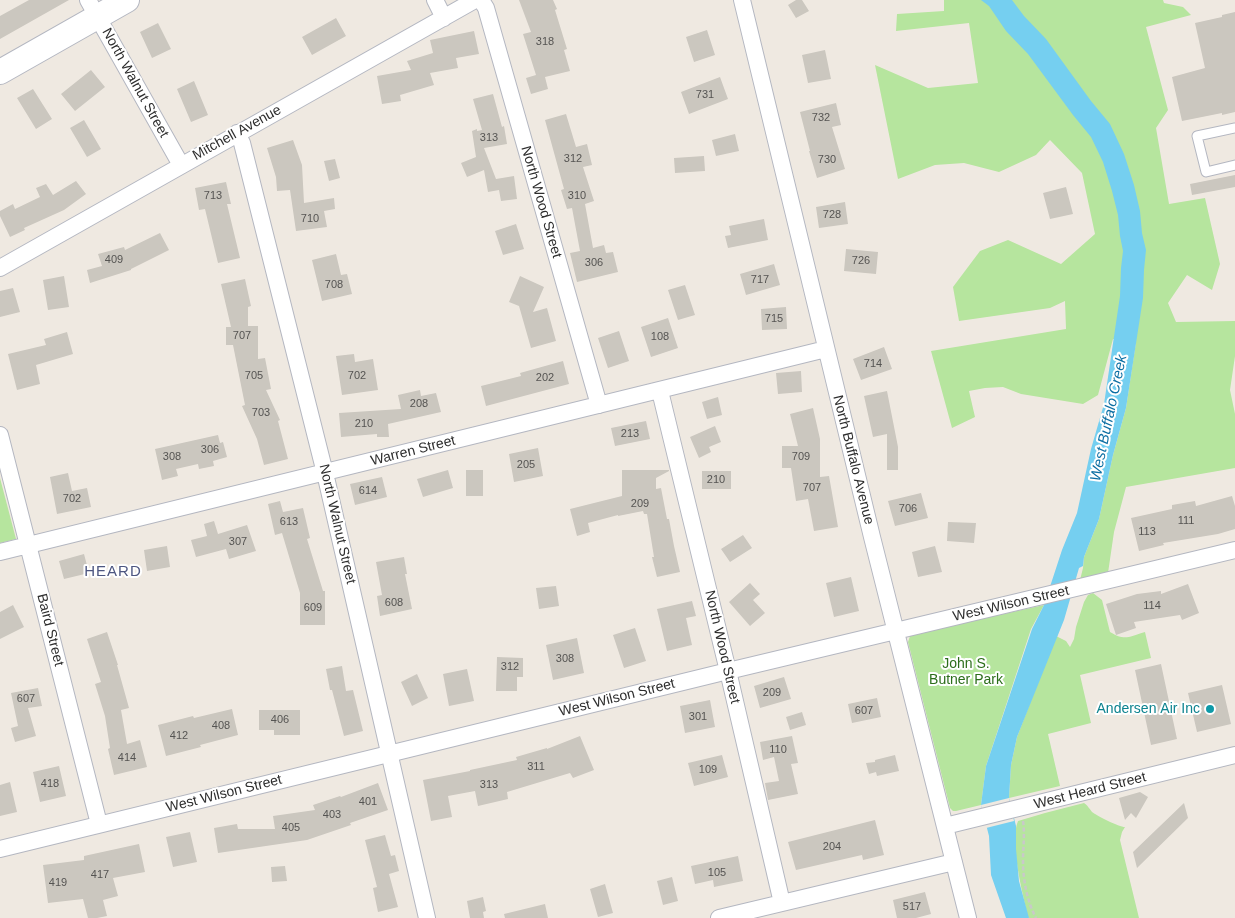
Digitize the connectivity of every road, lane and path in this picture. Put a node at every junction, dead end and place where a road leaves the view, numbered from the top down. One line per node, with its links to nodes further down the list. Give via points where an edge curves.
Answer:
1 (127, 0): 6 (street)
2 (434, 0): 7 (street)
3 (475, 0): 7 (street, Mitchell Avenue)
4 (481, 0): 16 (street, North Wood Street, via 486,8)
5 (742, 0): 14 (street, North Buffalo Avenue)
6 (93, 8): 8 (street); 11 (street, North Walnut Street)
7 (444, 18): 10 (street, Mitchell Avenue)
8 (0, 72)
9 (1235, 128): 12 (lane, via 1197,136 1206,172)
10 (237, 134): 11 (street, Mitchell Avenue); 18 (street, North Walnut Street)
11 (181, 165): 13 (street, Mitchell Avenue)
12 (1235, 165)
13 (0, 268)
14 (826, 349): 15 (street, Warren Street); 22 (street, North Buffalo Avenue)
15 (660, 391): 16 (street, Warren Street); 23 (street, North Wood Street)
16 (600, 406): 18 (street, Warren Street)
17 (0, 435): 19 (street, Baird Street)
18 (325, 473): 19 (street, Warren Street); 24 (street, North Walnut Street)
19 (28, 545): 21 (street, Warren Street); 27 (street, Baird Street)
20 (1235, 550): 22 (street, West Wilson Street)
21 (0, 552)
22 (896, 632): 23 (street, West Wilson Street); 28 (street, North Buffalo Avenue)
23 (728, 671): 24 (street, West Wilson Street); 31 (street, North Wood Street)
24 (390, 754): 27 (street, West Wilson Street); 32 (street, North Walnut Street)
25 (1235, 757): 26 (street, West Heard Street)
26 (1016, 809): 28 (street, West Heard Street); 35 (path, via 1024,832 1025,880)
27 (99, 824): 29 (street, West Wilson Street)
28 (945, 826): 30 (street, North Buffalo Avenue)
29 (0, 849)
30 (954, 862): 31 (street); 34 (street, North Buffalo Avenue)
31 (782, 903): 33 (street)
32 (427, 918)
33 (720, 918)
34 (968, 918)
35 (1036, 918)

